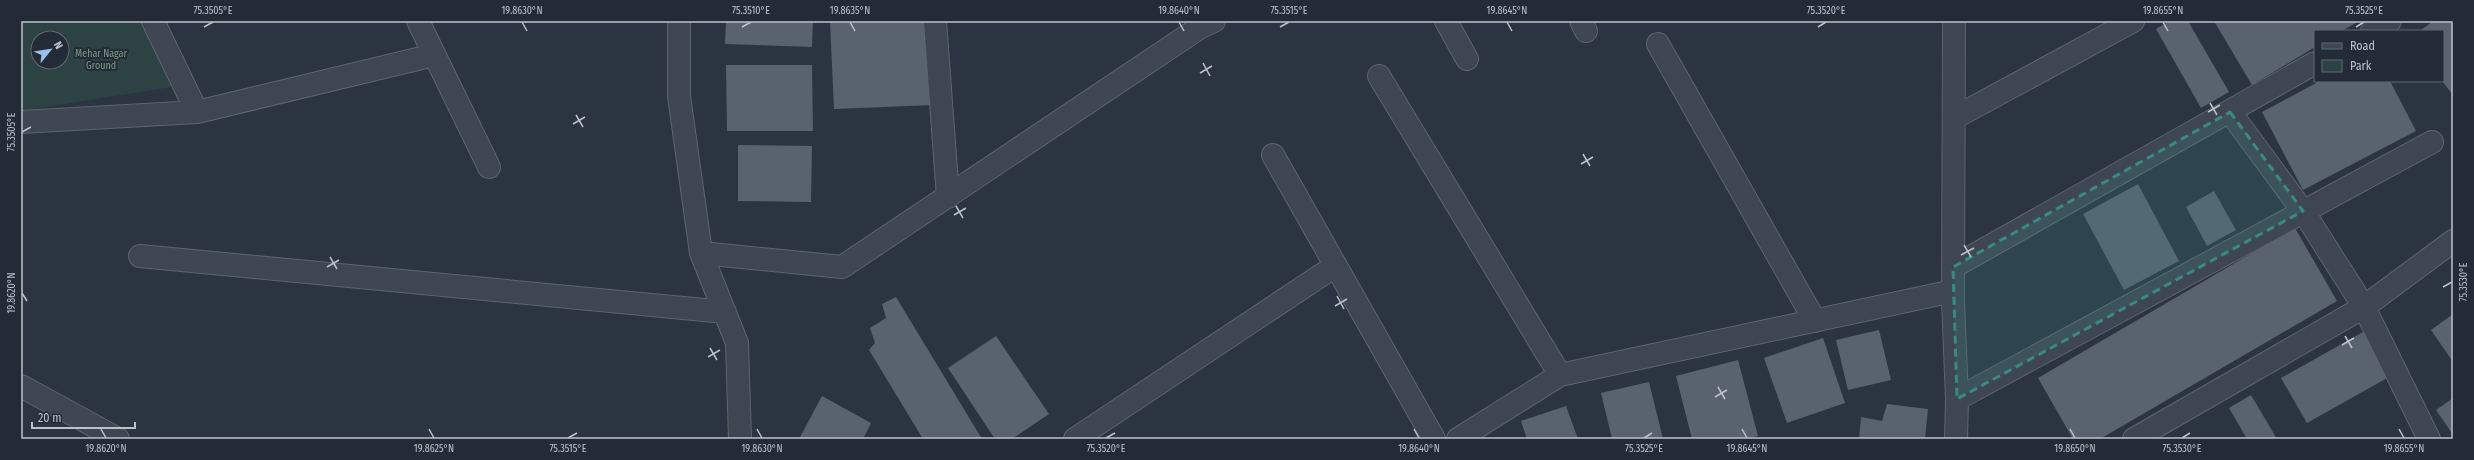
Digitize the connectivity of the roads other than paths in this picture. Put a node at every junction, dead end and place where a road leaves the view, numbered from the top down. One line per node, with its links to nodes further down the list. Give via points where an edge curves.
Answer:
1 (154, 21): 17 (street)
2 (418, 21): 13 (street)
3 (679, 21): 27 (street, via 679,96)
4 (935, 21): 24 (street)
5 (1214, 21): 24 (street, via 1199,28)
6 (1446, 21): 14 (street)
7 (1954, 21): 19 (street)
8 (2133, 21): 10 (street)
9 (2390, 21): 11 (street)
10 (2112, 27): 19 (street)
11 (2374, 30)
12 (1658, 44): 34 (street)
13 (434, 55): 17 (street); 23 (street)
14 (1467, 59)
15 (2314, 64): 18 (street)
16 (1379, 76): 35 (street)
17 (197, 112): 20 (street)
18 (2230, 112): 25 (street); 30 (street)
19 (1954, 118): 30 (street)
20 (21, 122)
21 (2432, 142): 25 (street)
22 (1273, 155): 29 (street)
23 (489, 167)
24 (948, 197): 27 (street, via 842,268)
25 (2303, 211): 32 (street); 37 (street)
26 (2453, 241): 32 (street)
27 (700, 253): 33 (street)
28 (140, 256): 33 (street)
29 (1335, 266): 40 (street); 41 (street)
30 (1953, 267): 31 (street)
31 (1953, 291): 34 (street); 37 (street)
32 (2364, 307): 44 (street); 45 (street)
33 (725, 312): 39 (street, via 737,343)
34 (1815, 321): 35 (street)
35 (1560, 375): 42 (street)
36 (21, 386): 38 (street)
37 (1957, 398): 43 (street)
38 (118, 439)
39 (740, 439)
40 (1075, 439)
41 (1434, 439)
42 (1458, 439)
43 (1956, 439)
44 (2134, 439)
45 (2429, 439)

